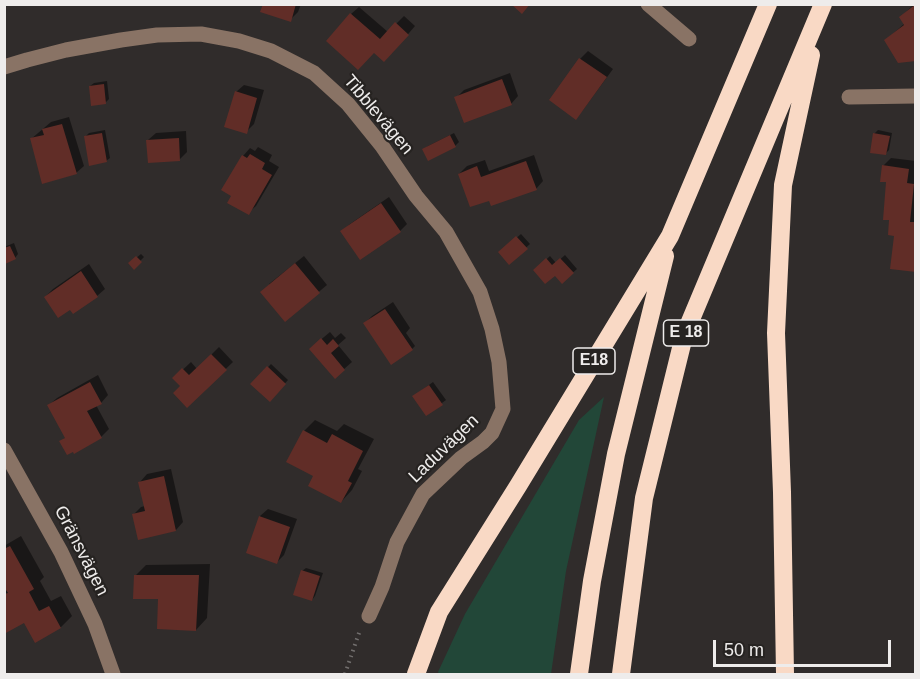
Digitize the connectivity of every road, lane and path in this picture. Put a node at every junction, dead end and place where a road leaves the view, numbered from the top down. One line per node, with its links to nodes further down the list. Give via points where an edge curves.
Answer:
1 (648, 4): 4 (street)
2 (768, 4): 8 (highway, E 18)
3 (821, 8): 16 (highway, E 18, via 684,336 644,498); 17 (highway, E 18, via 783,185 776,333)
4 (689, 39)
5 (4, 67): 9 (street, Tibblevägen, via 121,40 201,34 271,51 314,73 348,104 397,167 446,232 480,292 499,362)
6 (915, 96): 7 (street)
7 (849, 97)
8 (670, 236): 14 (highway, E18, via 439,612); 15 (highway, E 18, via 616,454)
9 (503, 409): 11 (street, Laduvägen, via 492,433 423,494 397,542)
10 (4, 450): 12 (street, Gränsvägen, via 61,552 95,624)
11 (369, 616): 13 (path, via 359,631)
12 (113, 675)
13 (345, 675)
14 (416, 675)
15 (579, 675)
16 (621, 675)
17 (785, 675)

